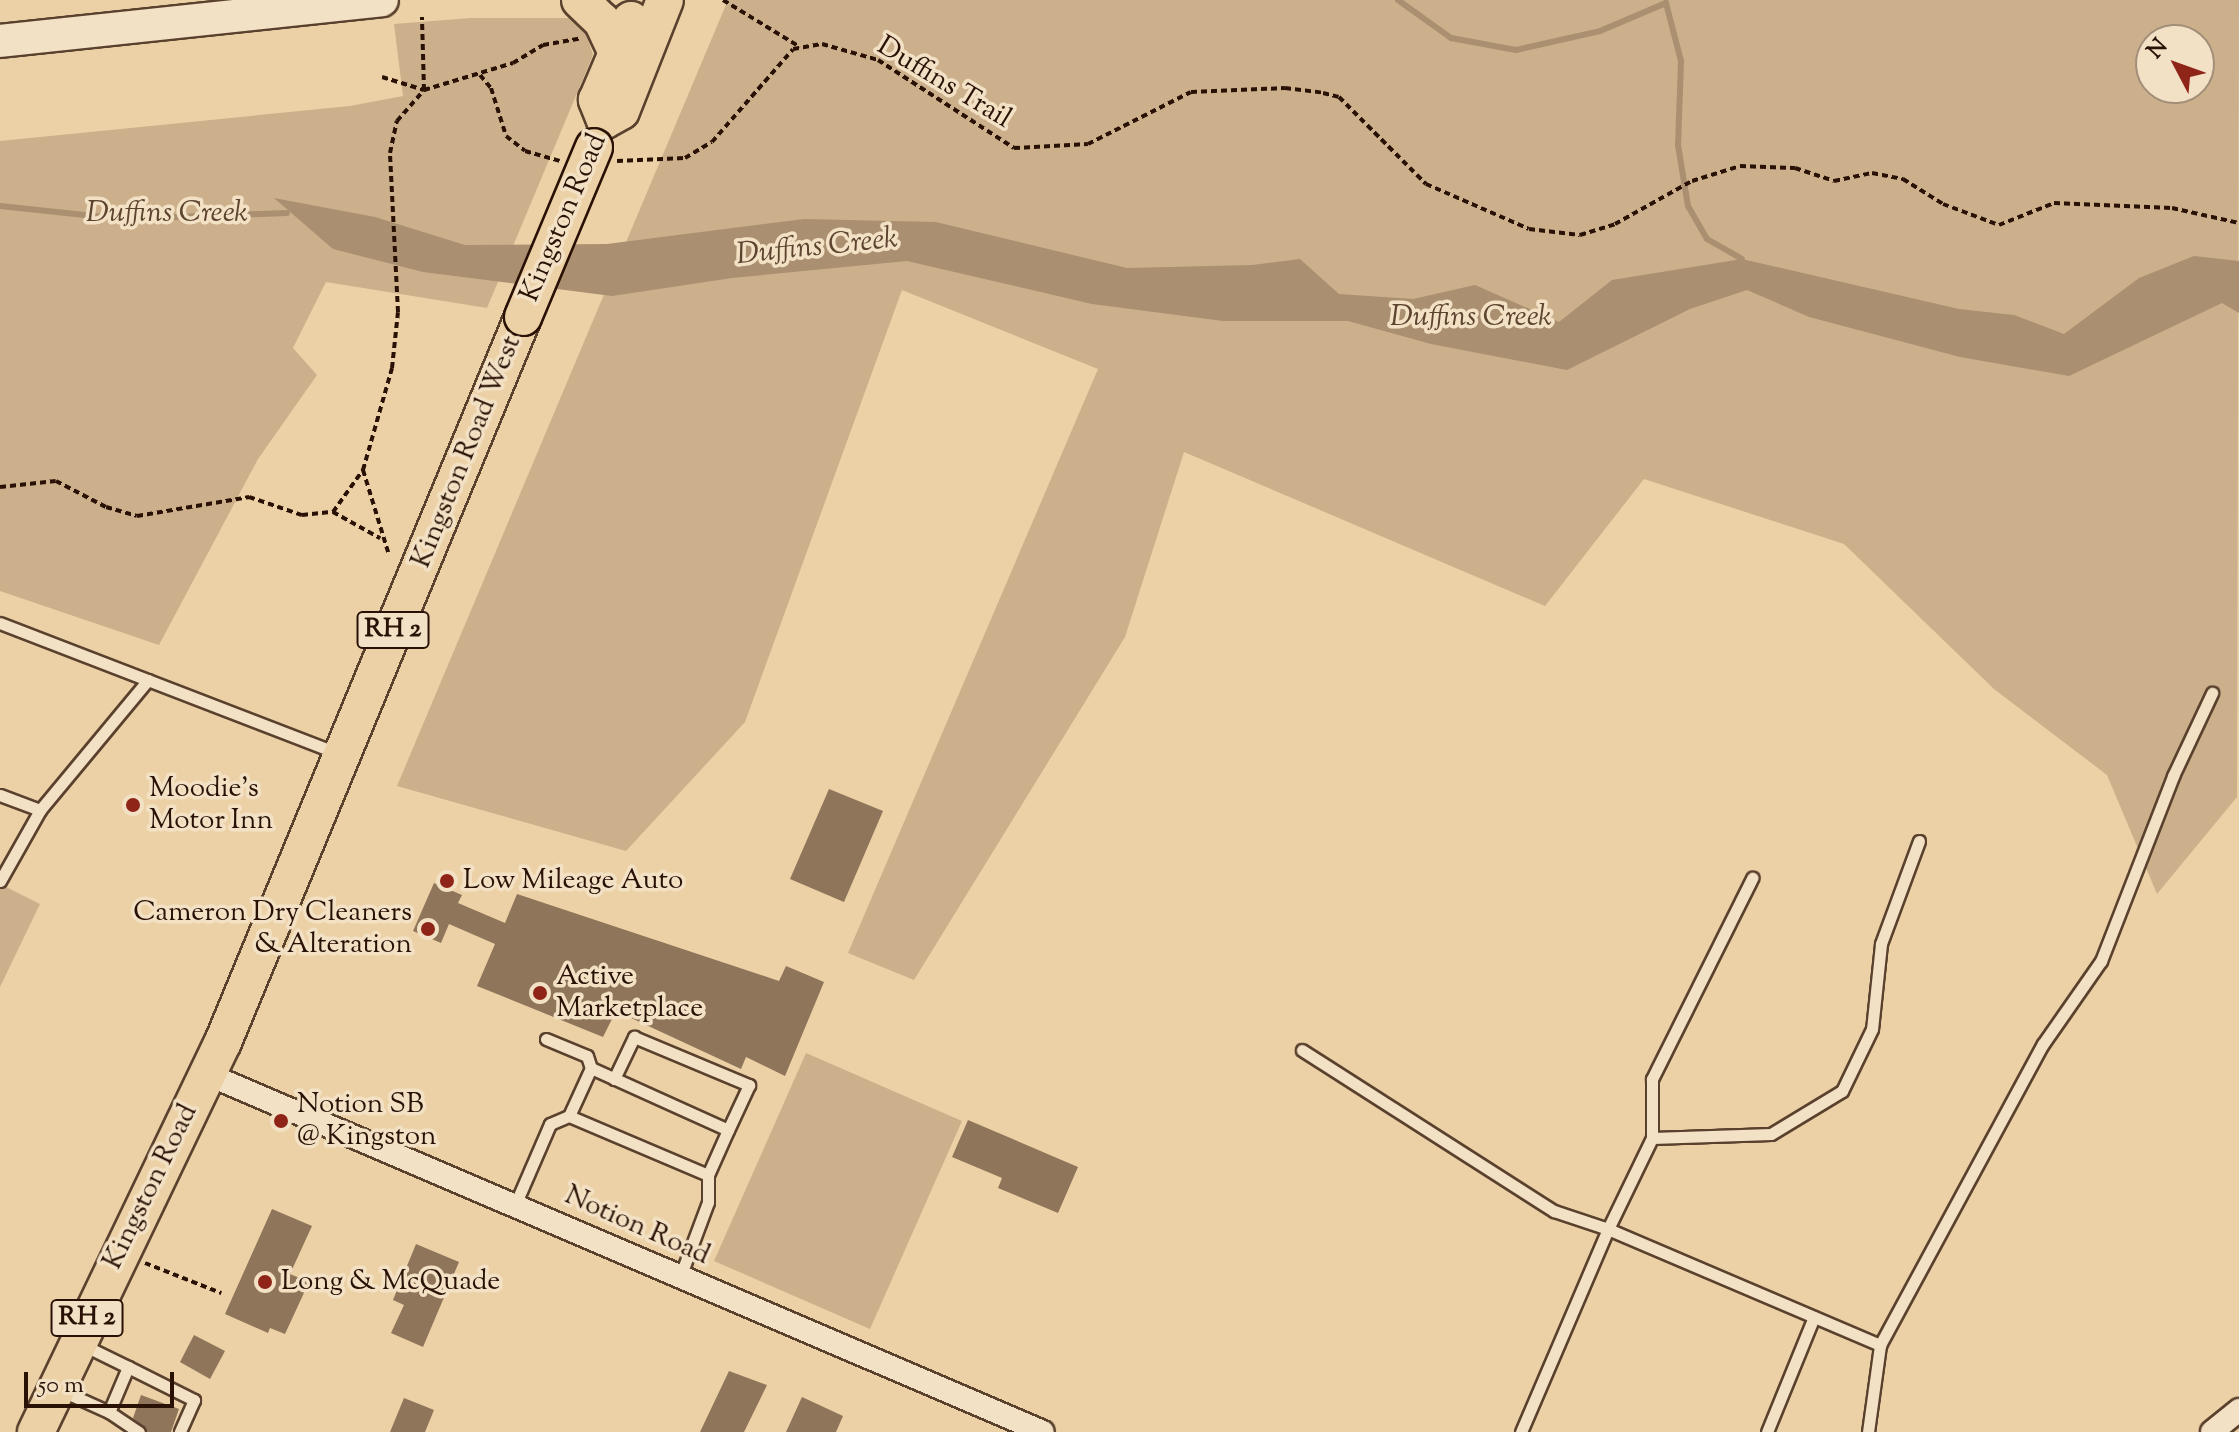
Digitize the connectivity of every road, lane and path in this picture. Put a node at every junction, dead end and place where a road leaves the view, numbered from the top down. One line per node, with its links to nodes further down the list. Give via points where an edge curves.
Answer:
1 (382, 0): 7 (street)
2 (640, 0): 6 (main road, RH 2)
3 (665, 0): 12 (main road, RH 2, via 621,111)
4 (723, 0): 8 (path)
5 (422, 17): 11 (path)
6 (596, 28): 9 (path, via 580,39 543,45); 12 (main road, RH 2, via 597,100)
7 (0, 41)
8 (801, 48): 14 (path, via 793,49 712,142 685,158); 15 (path, Duffins Trail, via 822,44 878,60 1014,148 1088,144 1191,92 1285,88 1339,97 1426,184 1529,229 1580,235 1615,224 1692,181 1740,166 1795,168 1834,181 1872,173 1903,179 1943,204 1999,225 2054,203 2172,208)
9 (480, 75): 11 (path); 13 (path, via 491,88 506,136 525,151)
10 (382, 77): 11 (path)
11 (424, 90): 17 (path, via 397,121 390,153 398,312 392,368)
12 (605, 120): 16 (main road, Kingston Road / RH 2, bridge)
13 (577, 161)
14 (606, 162)
15 (2239, 223)
16 (523, 317): 25 (main road, Kingston Road West / RH 2)
17 (363, 470): 19 (path); 20 (path)
18 (0, 487): 19 (path, via 56,481 106,507 137,516 249,497 302,515)
19 (333, 512): 20 (path)
20 (382, 539): 21 (path)
21 (388, 552)
22 (0, 623): 23 (lane)
23 (148, 680): 25 (lane); 27 (lane)
24 (2212, 693): 47 (lane, via 2173,776 2101,961 2043,1044)
25 (342, 755): 34 (main road, Kingston Road West / RH 2)
26 (0, 795): 27 (lane)
27 (40, 810): 30 (lane)
28 (1919, 841): 38 (lane, via 1881,944 1872,1029 1842,1091 1771,1134)
29 (1752, 878): 38 (lane, via 1652,1079)
30 (0, 881)
31 (546, 1039): 33 (lane, via 587,1056)
32 (1302, 1050): 41 (lane, via 1554,1211)
33 (591, 1068): 35 (lane); 36 (lane)
34 (207, 1074): 40 (street, Notion Road); 42 (main road, Kingston Road / RH 2)
35 (614, 1079): 37 (lane); 37 (lane, via 634,1037 749,1085)
36 (569, 1116): 39 (lane); 40 (lane, via 550,1124)
37 (728, 1130): 39 (lane)
38 (1652, 1138): 41 (lane)
39 (708, 1175): 43 (lane, via 708,1202)
40 (515, 1205): 43 (street, Notion Road)
41 (1608, 1229): 45 (lane); 56 (lane)
42 (119, 1253): 44 (path); 46 (main road, Kingston Road / RH 2)
43 (680, 1278): 55 (street, Notion Road)
44 (221, 1293)
45 (1814, 1317): 47 (lane); 57 (lane)
46 (77, 1342): 48 (lane); 49 (main road, Kingston Road / RH 2)
47 (1880, 1345): 58 (lane)
48 (128, 1367): 51 (lane); 54 (lane, via 194,1400)
49 (56, 1389): 51 (lane); 52 (main road, Kingston Road / RH 2)
50 (2239, 1410): 59 (street)
51 (109, 1412): 53 (lane)
52 (36, 1432)
53 (139, 1432)
54 (180, 1432)
55 (1043, 1432)
56 (1521, 1432)
57 (1767, 1432)
58 (1868, 1432)
59 (2212, 1432)

